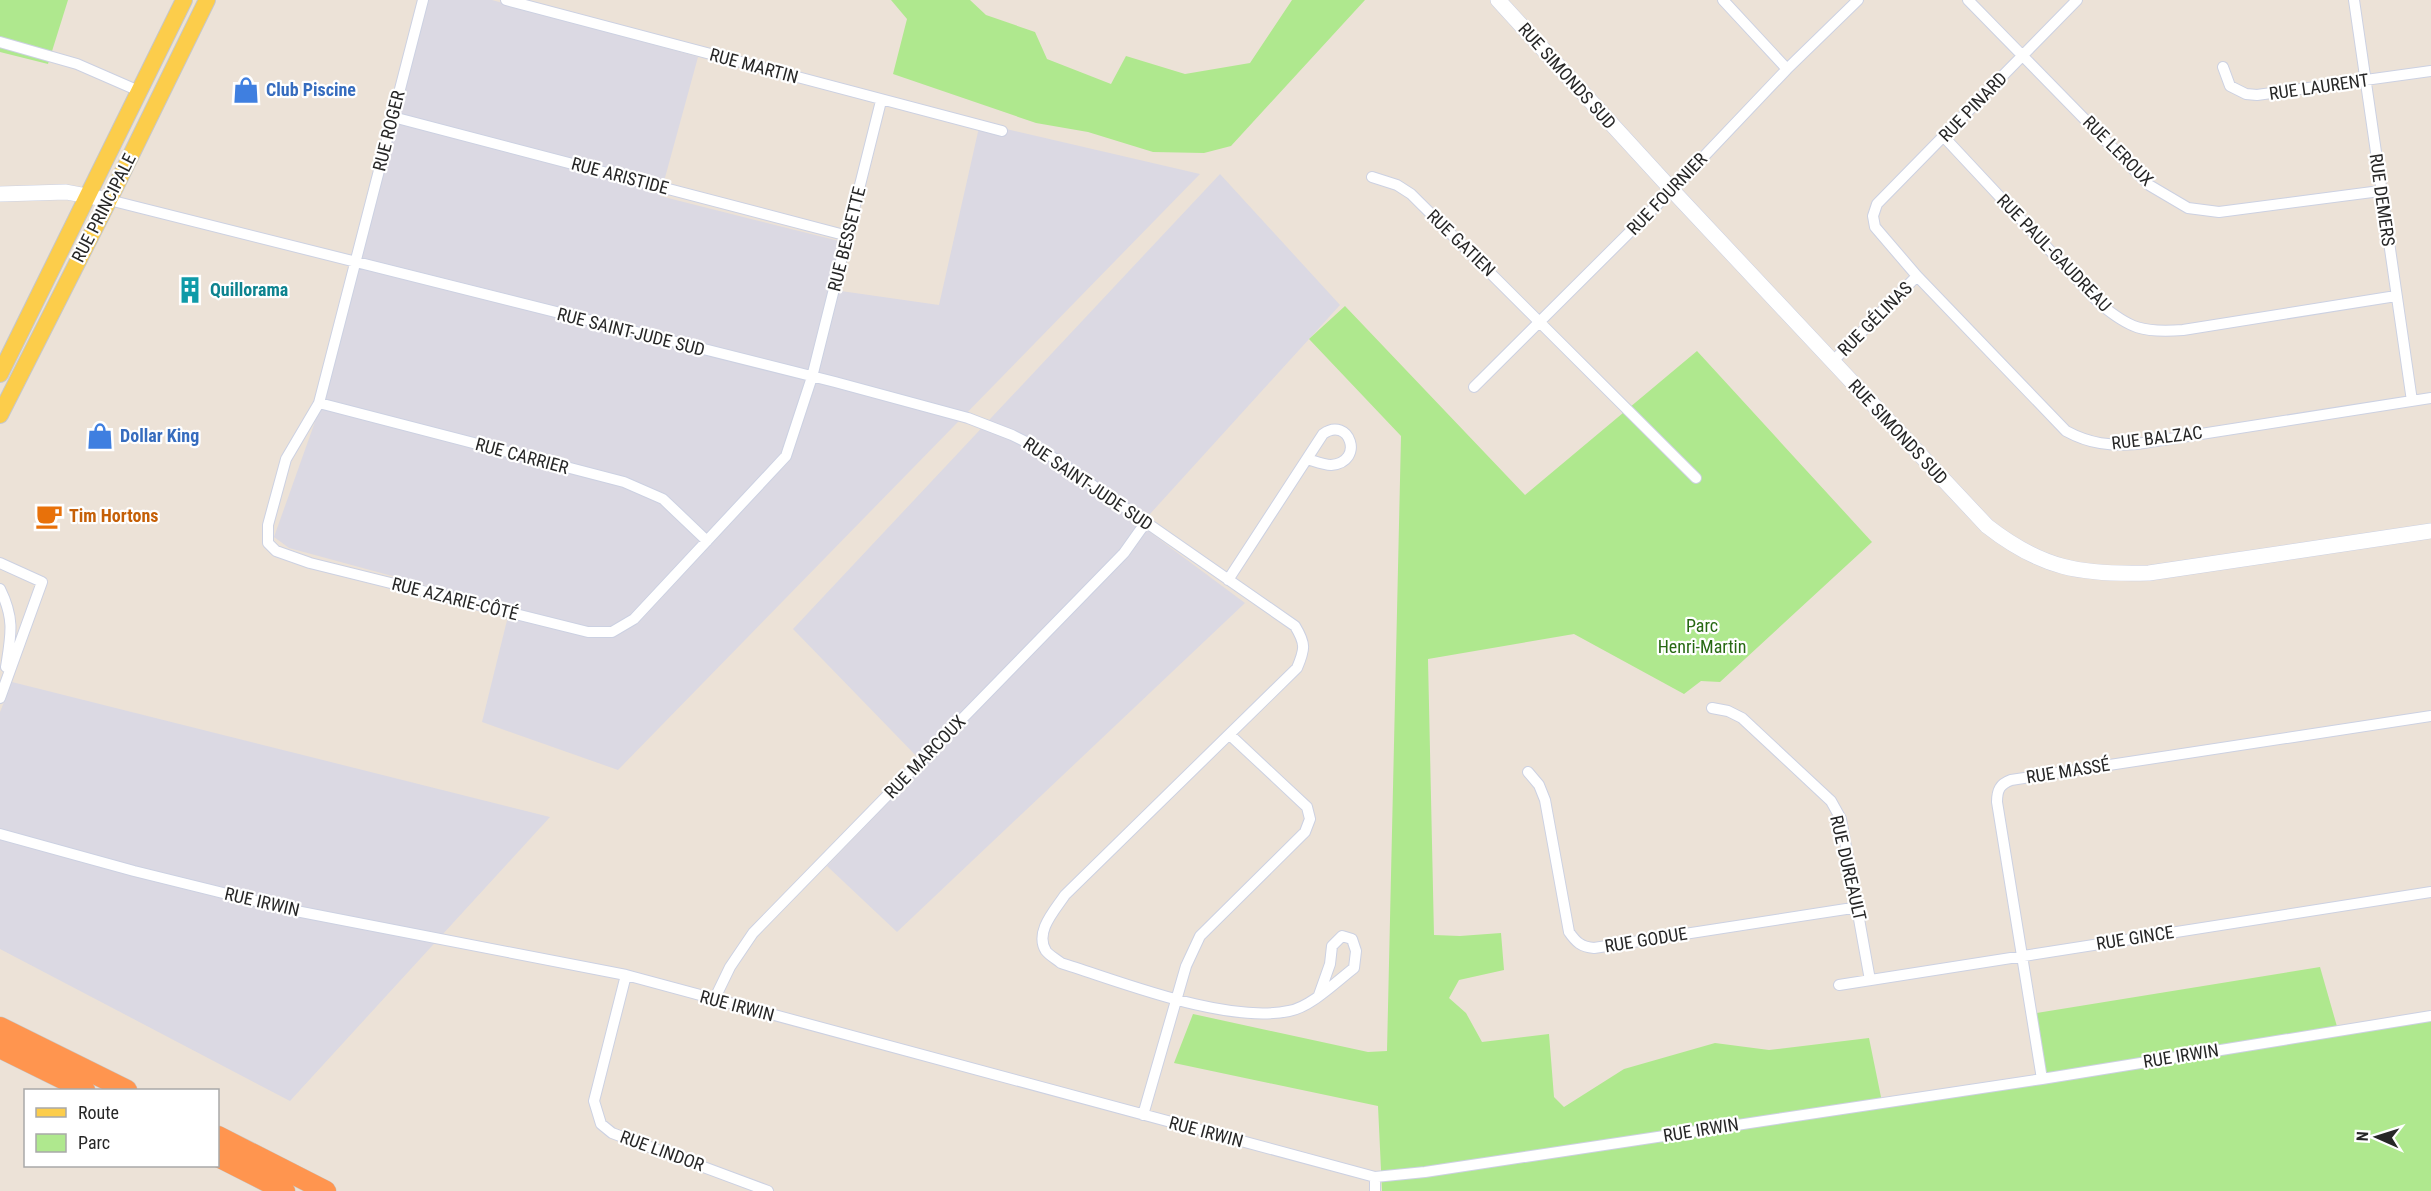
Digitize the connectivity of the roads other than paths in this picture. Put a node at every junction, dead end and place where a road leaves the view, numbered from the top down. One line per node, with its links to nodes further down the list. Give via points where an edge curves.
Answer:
1 (184, 0): 17 (main road, RUE PRINCIPALE)
2 (207, 0): 27 (main road, RUE PRINCIPALE)
3 (423, 0): 19 (street, RUE ROGER)
4 (506, 0): 18 (street, RUE MARTIN)
5 (1498, 0): 23 (street, RUE SIMONDS SUD)
6 (1723, 0): 14 (street)
7 (1858, 0): 14 (street, RUE FOURNIER)
8 (1968, 0): 12 (street, RUE LEROUX)
9 (2077, 0): 12 (street, RUE PINARD)
10 (2354, 0): 16 (street, RUE DEMERS)
11 (0, 42): 17 (street, via 77,64)
12 (2023, 55): 21 (street, RUE PINARD); 24 (street, RUE LEROUX, via 2149,185 2188,208 2219,212)
13 (2223, 67): 16 (street, RUE LAURENT, via 2230,86 2246,94)
14 (1787, 69): 23 (street, RUE FOURNIER)
15 (2431, 71): 16 (street, RUE LAURENT)
16 (2365, 81): 24 (street, RUE DEMERS)
17 (139, 92): 26 (main road, RUE PRINCIPALE)
18 (882, 100): 20 (street, RUE MARTIN); 29 (street, RUE BESSETTE)
19 (393, 117): 29 (street, RUE ARISTIDE); 30 (street, RUE ROGER)
20 (1002, 131)
21 (1944, 137): 28 (street, RUE PINARD, via 1877,204); 32 (street, RUE PAUL-GAUDREAU, via 2099,303 2137,329 2183,330)
22 (1372, 177): 33 (street, RUE GATIEN, via 1411,194)
23 (1672, 190): 33 (street, RUE FOURNIER); 34 (street, RUE SIMONDS SUD)
24 (2380, 191): 32 (street, RUE DEMERS)
25 (0, 194): 26 (street, RUE SAINT-JUDE SUD, via 66,192)
26 (89, 196): 27 (street, RUE SAINT-JUDE SUD); 35 (main road, RUE PRINCIPALE)
27 (109, 200): 30 (street, RUE SAINT-JUDE SUD); 41 (main road, RUE PRINCIPALE)
28 (1873, 216): 31 (street, RUE BALZAC, via 1875,227)
29 (848, 236): 36 (street, RUE BESSETTE)
30 (355, 263): 36 (street, RUE SAINT-JUDE SUD); 40 (street, RUE AZARIE-CÔTÉ)
31 (1917, 276): 34 (street, RUE GÉLINAS); 39 (street, RUE BALZAC, via 2066,431 2100,445 2137,444)
32 (2396, 296): 39 (street, RUE DEMERS)
33 (1541, 321): 37 (street, RUE FOURNIER); 43 (street, RUE GATIEN)
34 (1833, 362): 45 (street, RUE SIMONDS SUD, via 1987,526 2028,554 2079,572 2149,573)
35 (0, 374)
36 (812, 377): 44 (street, RUE SAINT-JUDE SUD, via 968,418 1012,435 1042,450); 46 (street, RUE AZARIE-CÔTÉ, via 786,456)
37 (1474, 387)
38 (2431, 398): 39 (street, RUE BALZAC)
39 (2412, 400)
40 (319, 404): 46 (street, RUE CARRIER, via 624,482 663,499); 46 (street, RUE AZARIE-CÔTÉ, via 286,459 268,525 268,543 276,551 321,566 588,632 612,632 634,619)
41 (0, 415)
42 (1307, 459): 48 (street)
43 (1696, 478)
44 (1146, 522): 48 (street, RUE SAINT-JUDE SUD); 63 (street, RUE MARCOUX, via 1124,553 753,933)
45 (2431, 531)
46 (707, 541)
47 (0, 563): 50 (street, via 42,582)
48 (1228, 580): 53 (street, RUE SAINT-JUDE SUD, via 1295,626 1303,639 1297,668)
49 (0, 589): 50 (street, via 9,608 11,634)
50 (1, 693)
51 (1712, 708): 57 (street, RUE DUREAULT, via 1742,718 1831,801 1841,819)
52 (2431, 716): 58 (street, RUE MASSÉ, via 2006,782 1997,793 1997,802)
53 (1230, 735): 64 (street, via 1307,807 1310,819 1305,832 1200,936 1186,966); 64 (street, RUE SAINT-JUDE SUD, via 1065,895 1042,934 1046,950 1060,963)
54 (1528, 772): 57 (street, RUE GODUE, via 1539,784 1545,800 1569,932 1575,942 1585,947)
55 (0, 834): 59 (street, RUE IRWIN, via 296,911)
56 (2431, 892): 58 (street, RUE GINCE)
57 (1859, 907): 60 (street, RUE DUREAULT)
58 (2021, 956): 60 (street, RUE GINCE); 68 (street, RUE MASSÉ)
59 (626, 975): 63 (street, RUE IRWIN); 77 (street, RUE LINDOR, via 594,1101 601,1125 612,1133)
60 (1870, 980): 61 (street, RUE GINCE)
61 (1839, 985)
62 (1319, 995): 62 (street, RUE SAINT-JUDE SUD, via 1332,946 1342,936 1352,939 1356,951 1354,968); 64 (street, RUE SAINT-JUDE SUD, via 1291,1011 1250,1014)
63 (714, 1000): 71 (street, RUE IRWIN)
64 (1178, 1000): 71 (street)
65 (2431, 1016): 68 (street, RUE IRWIN)
66 (0, 1027): 70 (highway)
67 (0, 1048): 69 (highway)
68 (2042, 1079): 74 (street, RUE IRWIN)
69 (83, 1089)
70 (125, 1089)
71 (1143, 1115): 74 (street, RUE IRWIN)
72 (219, 1137): 76 (highway)
73 (219, 1158): 75 (highway)
74 (1375, 1178): 78 (street)
75 (285, 1191)
76 (326, 1191)
77 (768, 1191)
78 (1375, 1191)

